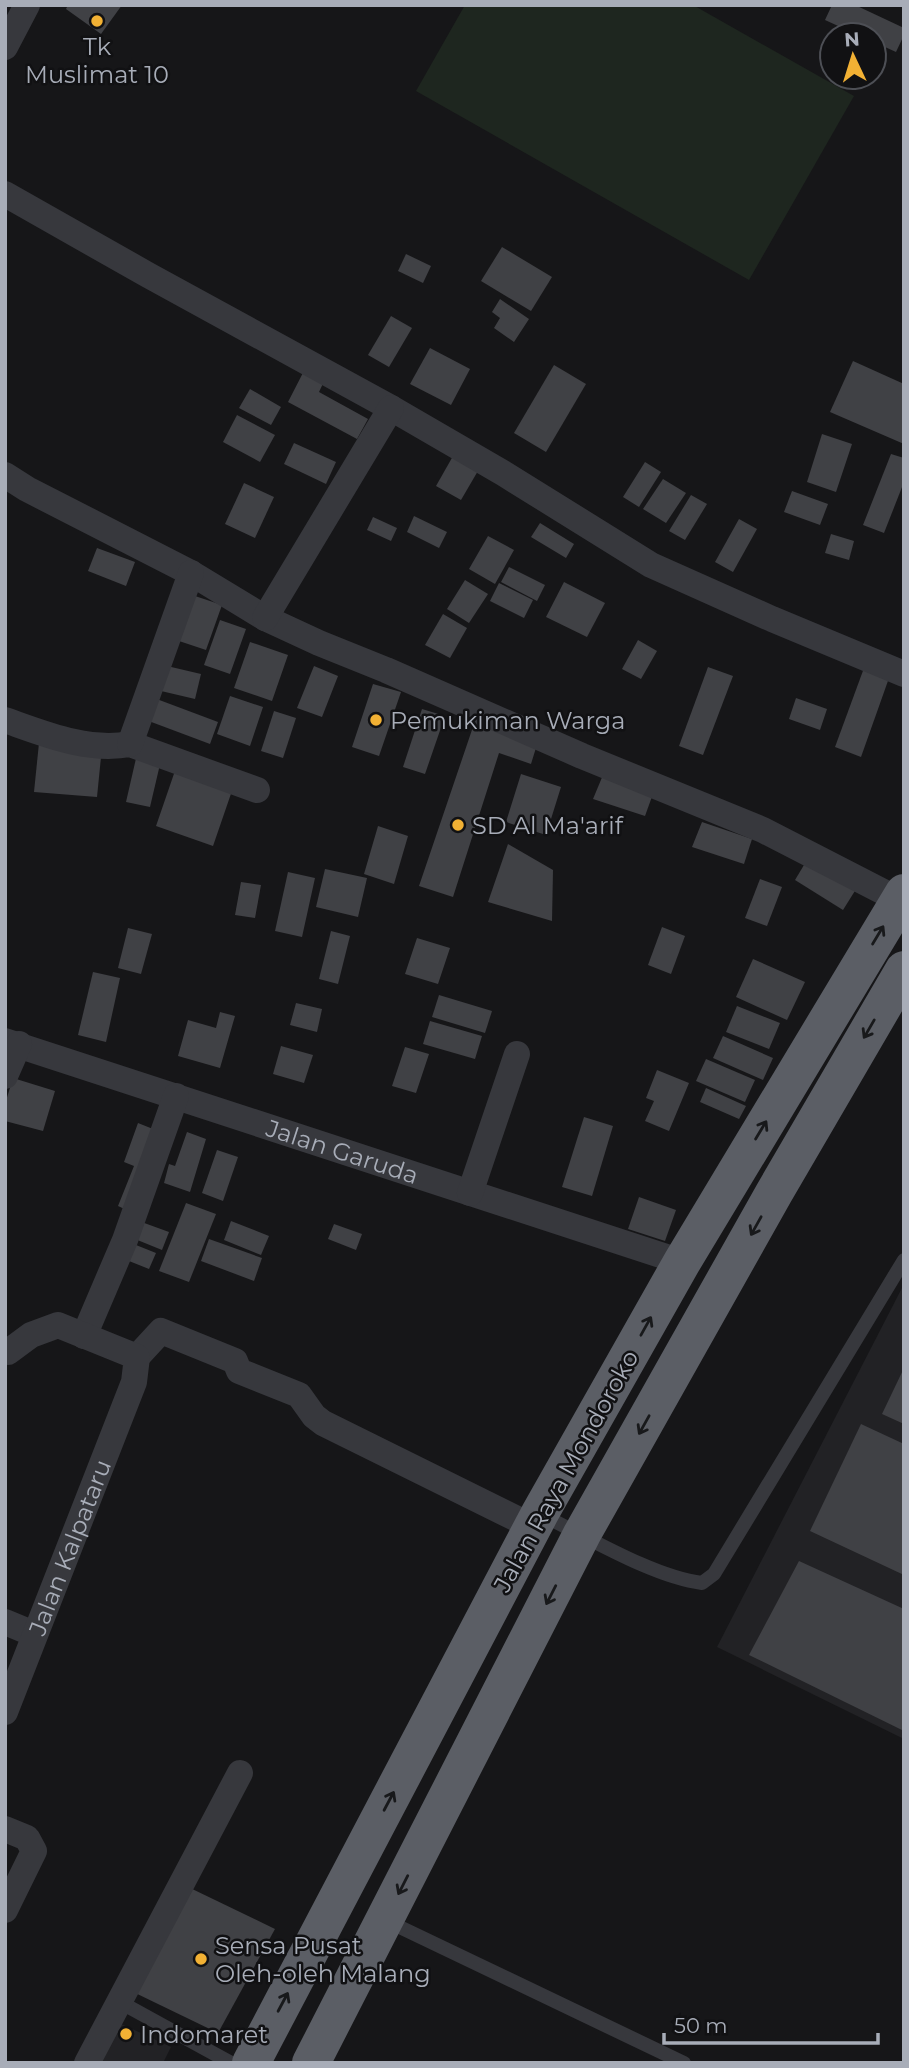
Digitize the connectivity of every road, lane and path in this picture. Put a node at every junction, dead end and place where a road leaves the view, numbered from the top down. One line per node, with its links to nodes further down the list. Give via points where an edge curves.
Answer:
1 (27, 5): 2 (street)
2 (5, 47)
3 (5, 194): 4 (street)
4 (391, 408): 7 (street); 8 (street, via 651,565)
5 (5, 475): 6 (street)
6 (191, 573): 7 (street); 10 (street)
7 (265, 618): 12 (street, via 763,830)
8 (904, 674)
9 (5, 720): 10 (street, via 92,746)
10 (130, 744): 11 (street)
11 (257, 790)
12 (902, 897): 20 (highway, Jalan Raya Mondoroko, one-way to 12)
13 (904, 970): 25 (highway, Jalan Raya Mondoroko, one-way to 25)
14 (12, 1043): 16 (street); 17 (street, Jalan Garuda)
15 (517, 1054): 18 (street)
16 (5, 1076)
17 (176, 1096): 18 (street, Jalan Garuda); 21 (street, via 125,1240)
18 (470, 1193): 20 (street, Jalan Garuda)
19 (904, 1260): 25 (lane, via 714,1574 702,1583 683,1581)
20 (682, 1262): 24 (highway, Jalan Raya Mondoroko, one-way to 20)
21 (84, 1336): 22 (street, via 58,1325 31,1335); 23 (street)
22 (6, 1354)
23 (135, 1369): 24 (street, via 161,1331 235,1361 239,1371 299,1395 323,1423); 27 (street, Jalan Kalpataru)
24 (536, 1520): 25 (lane); 36 (highway, Jalan Raya Mondoroko, one-way to 24)
25 (582, 1534): 32 (highway, Jalan Raya Mondoroko, one-way to 32)
26 (5, 1622): 27 (street)
27 (34, 1634): 28 (street, Jalan Kalpataru)
28 (5, 1713)
29 (240, 1773): 33 (street)
30 (5, 1829): 31 (street, via 27,1838 34,1851)
31 (5, 1910)
32 (385, 1920): 37 (highway, Jalan Raya Mondoroko); 38 (lane)
33 (118, 2001): 34 (street); 35 (lane)
34 (87, 2063)
35 (231, 2063)
36 (251, 2063)
37 (312, 2063)
38 (684, 2063)

